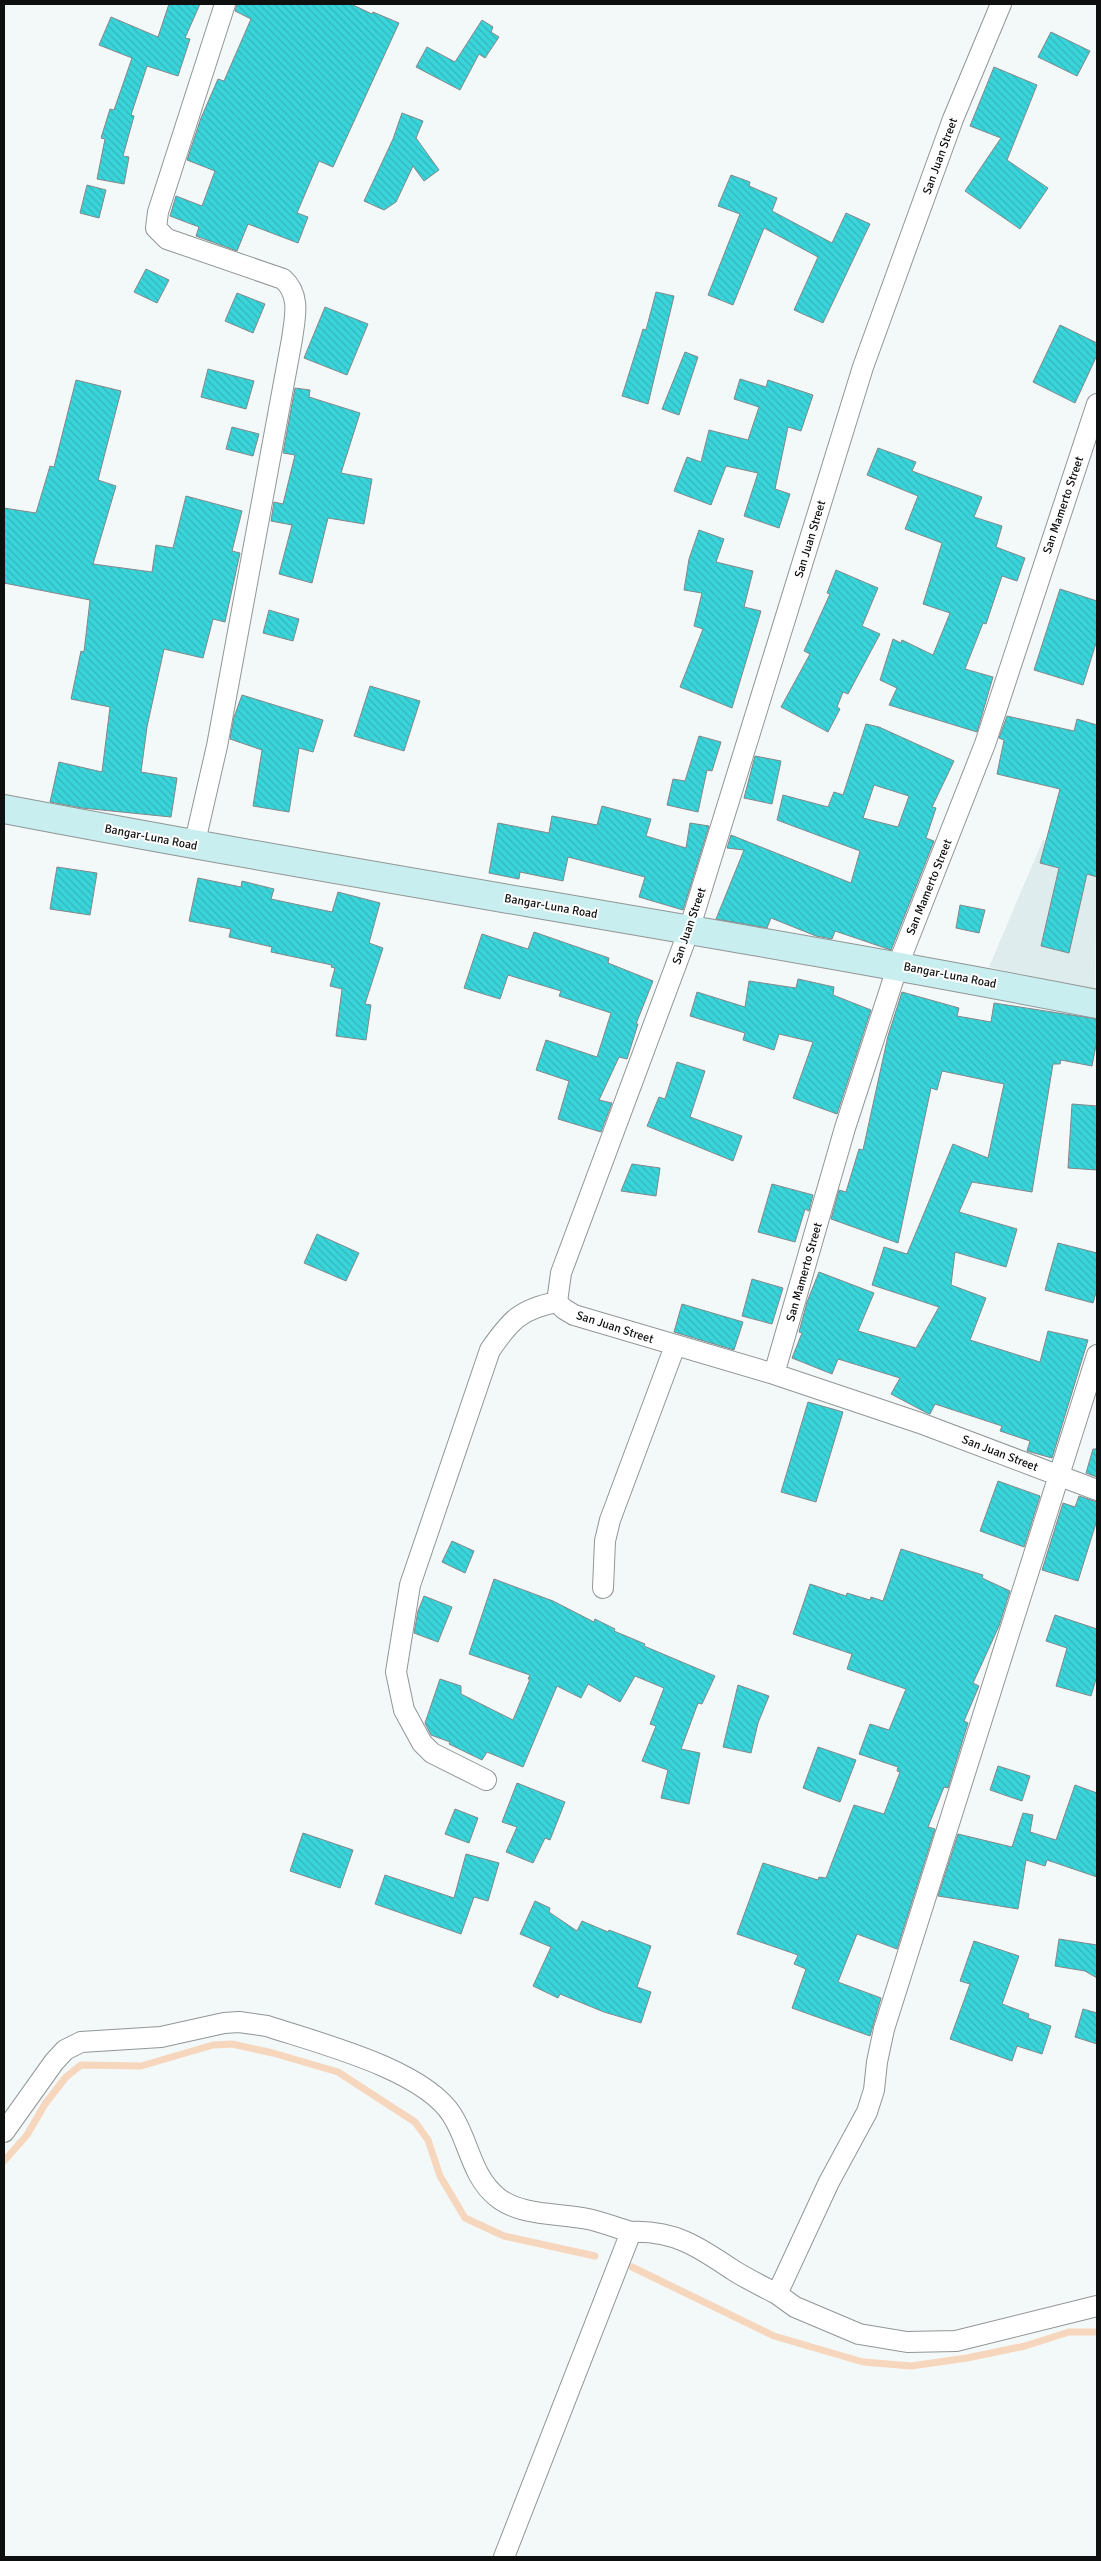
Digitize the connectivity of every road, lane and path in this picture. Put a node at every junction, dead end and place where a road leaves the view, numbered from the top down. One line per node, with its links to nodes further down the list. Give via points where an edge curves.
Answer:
1 (225, 4): 5 (street, via 158,212 156,228 167,239 283,279 292,288 296,306 217,746)
2 (1001, 4): 6 (street, San Juan Street, via 953,119 863,367)
3 (1097, 404): 7 (street, San Mamerto Street, via 985,744)
4 (4, 809): 5 (main road, Bangar-Luna Road)
5 (194, 846): 6 (main road, Bangar-Luna Road)
6 (689, 930): 7 (main road, Bangar-Luna Road); 9 (street, San Juan Street, via 573,1235 561,1274)
7 (898, 965): 8 (main road, Bangar-Luna Road); 12 (street, San Mamerto Street, via 845,1128)
8 (1097, 1004)
9 (557, 1302): 10 (street, San Juan Street, via 574,1315); 16 (street, via 536,1306 519,1314 506,1326 490,1350 410,1585 401,1635 396,1672 404,1710 415,1733 432,1753)
10 (675, 1346): 12 (street, San Juan Street); 15 (street, via 610,1520 605,1541)
11 (1097, 1355): 13 (street)
12 (774, 1374): 13 (street, San Juan Street, via 920,1422)
13 (1060, 1477): 14 (street, San Juan Street); 19 (street, via 884,2029 867,2112 829,2182)
14 (1097, 1490)
15 (603, 1588)
16 (486, 1780)
17 (4, 2132): 18 (street, via 54,2062 65,2050 81,2042 161,2037 208,2024 253,2023 387,2067 420,2084 451,2113 478,2177 497,2197 509,2204 589,2219)
18 (631, 2232): 19 (street, via 675,2237 707,2251 734,2271); 21 (street)
19 (777, 2294): 20 (street, via 795,2307 859,2334 907,2342 956,2341)
20 (1097, 2306)
21 (504, 2557)

